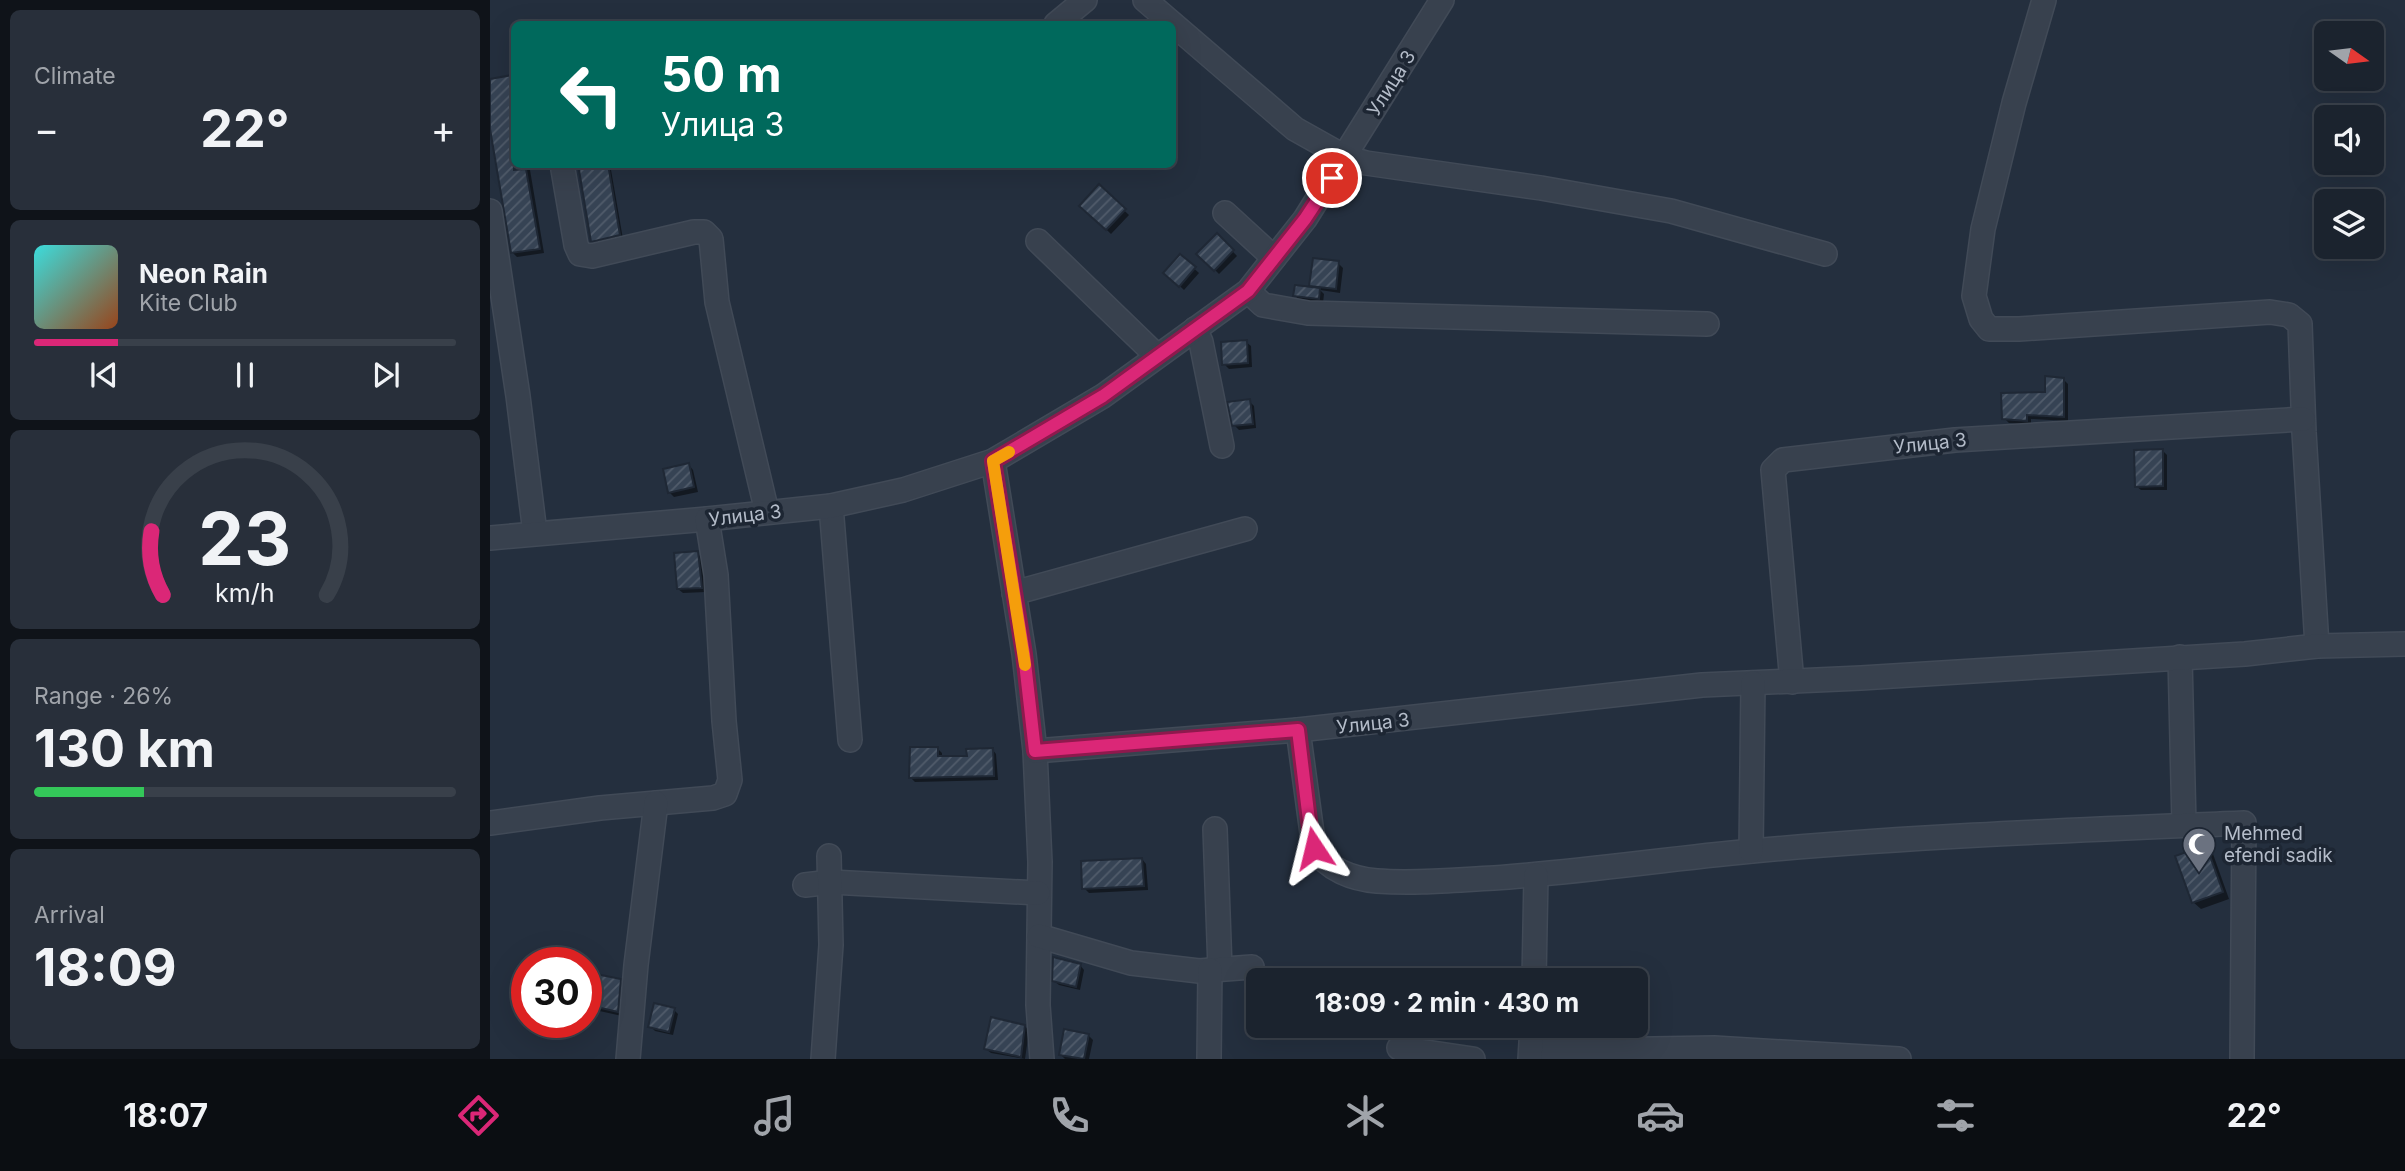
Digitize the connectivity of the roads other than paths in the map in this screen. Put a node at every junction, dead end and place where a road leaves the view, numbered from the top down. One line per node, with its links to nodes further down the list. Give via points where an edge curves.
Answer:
1 (1085, 0): 5 (street)
2 (1145, 0): 6 (street)
3 (1443, 0): 8 (street, Улица 3)
4 (2044, 0): 19 (street, via 1983,229 1974,296 1981,319 1989,329 2270,312 2288,315 2300,324)
5 (1060, 21)
6 (1169, 21)
7 (1176, 27): 8 (street, via 1295,129)
8 (1345, 158): 13 (street, via 1671,211); 14 (street, Улица 3)
9 (563, 168): 23 (street, via 580,254 592,256 694,232 704,232 710,239 717,302)
10 (490, 211): 26 (street)
11 (1225, 213): 14 (street)
12 (1038, 241): 18 (street)
13 (1825, 254)
14 (1274, 258): 15 (street, Улица 3)
15 (1248, 291): 16 (street, via 1263,304 1308,313); 17 (street, Улица 3)
16 (1707, 324)
17 (1195, 329): 18 (street, Улица 3); 20 (street)
18 (1157, 356): 21 (street, Улица 3, via 1103,396)
19 (2303, 419): 30 (street); 32 (street, Улица 3, via 1955,440 1783,460 1773,470)
20 (1222, 446)
21 (993, 461): 22 (street, Улица 3, via 903,490); 28 (street)
22 (831, 506): 23 (street, Улица 3); 35 (street)
23 (767, 512): 24 (street, Улица 3)
24 (707, 519): 26 (street, Улица 3); 37 (street, via 716,575 729,789 713,798)
25 (1245, 529): 28 (street)
26 (534, 533): 27 (street, Улица 3)
27 (490, 538)
28 (1014, 593): 36 (street)
29 (2405, 644): 30 (street, Улица 3)
30 (2317, 646): 31 (street, Улица 3)
31 (2180, 657): 32 (street, Улица 3); 39 (street)
32 (1792, 682): 33 (street, Улица 3)
33 (1754, 683): 34 (street, Улица 3); 41 (street)
34 (1298, 730): 36 (street, Улица 3); 43 (street, via 1311,837 1321,859 1332,866 1360,879 1399,882)
35 (850, 740)
36 (1035, 751): 46 (street)
37 (656, 803): 38 (street); 53 (street)
38 (490, 823)
39 (2184, 825): 41 (street); 59 (street, via 2244,823)
40 (1215, 829): 50 (street)
41 (1751, 852): 43 (street)
42 (830, 856): 44 (street)
43 (1536, 875): 49 (street)
44 (831, 882): 45 (street); 46 (street); 54 (street)
45 (805, 885)
46 (1038, 893): 47 (street)
47 (1039, 936): 50 (street, via 1131,963); 55 (street)
48 (1252, 967): 50 (street)
49 (1534, 968)
50 (1215, 970): 56 (street)
51 (1399, 1048): 57 (street)
52 (1531, 1055): 58 (street, via 1714,1048)
53 (628, 1059)
54 (822, 1059)
55 (1042, 1059)
56 (1209, 1059)
57 (1473, 1059)
58 (1899, 1059)
59 (2242, 1059)

